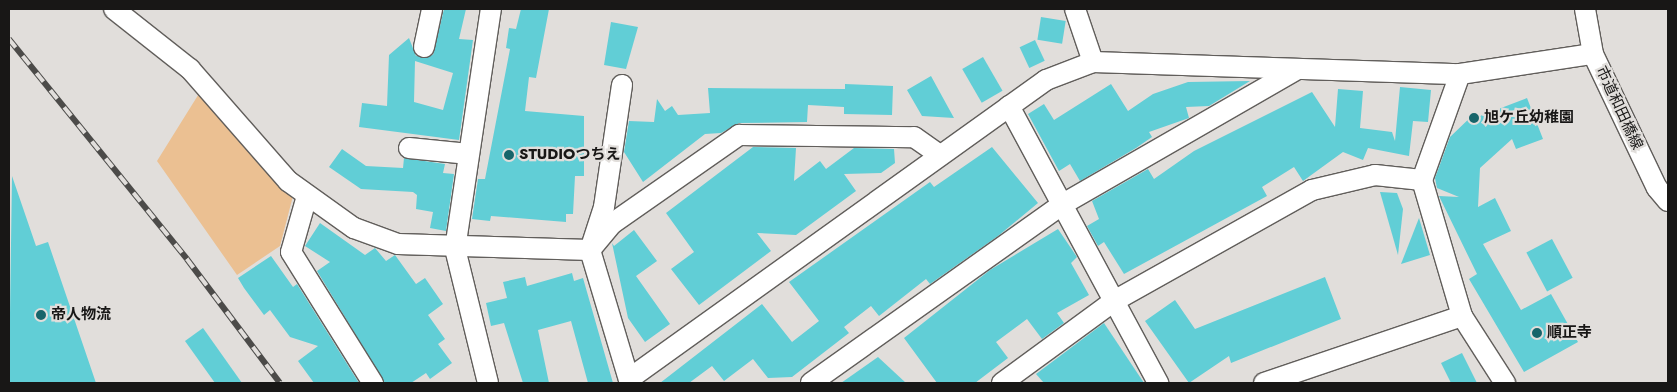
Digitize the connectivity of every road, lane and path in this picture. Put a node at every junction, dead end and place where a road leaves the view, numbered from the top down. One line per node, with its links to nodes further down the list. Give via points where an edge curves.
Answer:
1 (114, 9): 17 (street, via 190,69 232,112 258,150)
2 (432, 9): 6 (street)
3 (491, 9): 14 (street)
4 (1075, 9): 8 (street)
5 (1585, 9): 7 (street, 市道和田橋線)
6 (424, 47)
7 (1593, 54): 10 (street); 18 (street, 市道和田橋線, via 1656,188)
8 (1094, 62): 9 (street); 12 (street, via 1046,80)
9 (1299, 69): 10 (street); 19 (street)
10 (1460, 74): 16 (street)
11 (622, 85): 21 (street, via 604,206)
12 (1009, 106): 15 (street); 19 (street)
13 (409, 148): 14 (street)
14 (469, 154): 20 (street)
15 (940, 155): 21 (street, via 914,138 739,135 613,224); 24 (street)
16 (1422, 180): 22 (street, via 1375,175 1312,190); 23 (street)
17 (307, 196): 20 (street, via 354,228 398,244); 25 (street, via 291,252)
18 (1668, 201)
19 (1063, 204): 22 (street); 27 (street)
20 (455, 249): 21 (street); 26 (street)
21 (590, 250): 24 (street)
22 (1114, 301): 28 (street); 29 (street)
23 (1462, 316): 30 (street); 31 (street)
24 (629, 381)
25 (373, 383)
26 (488, 383)
27 (811, 383)
28 (1002, 383)
29 (1158, 383)
30 (1264, 383)
31 (1505, 383)

